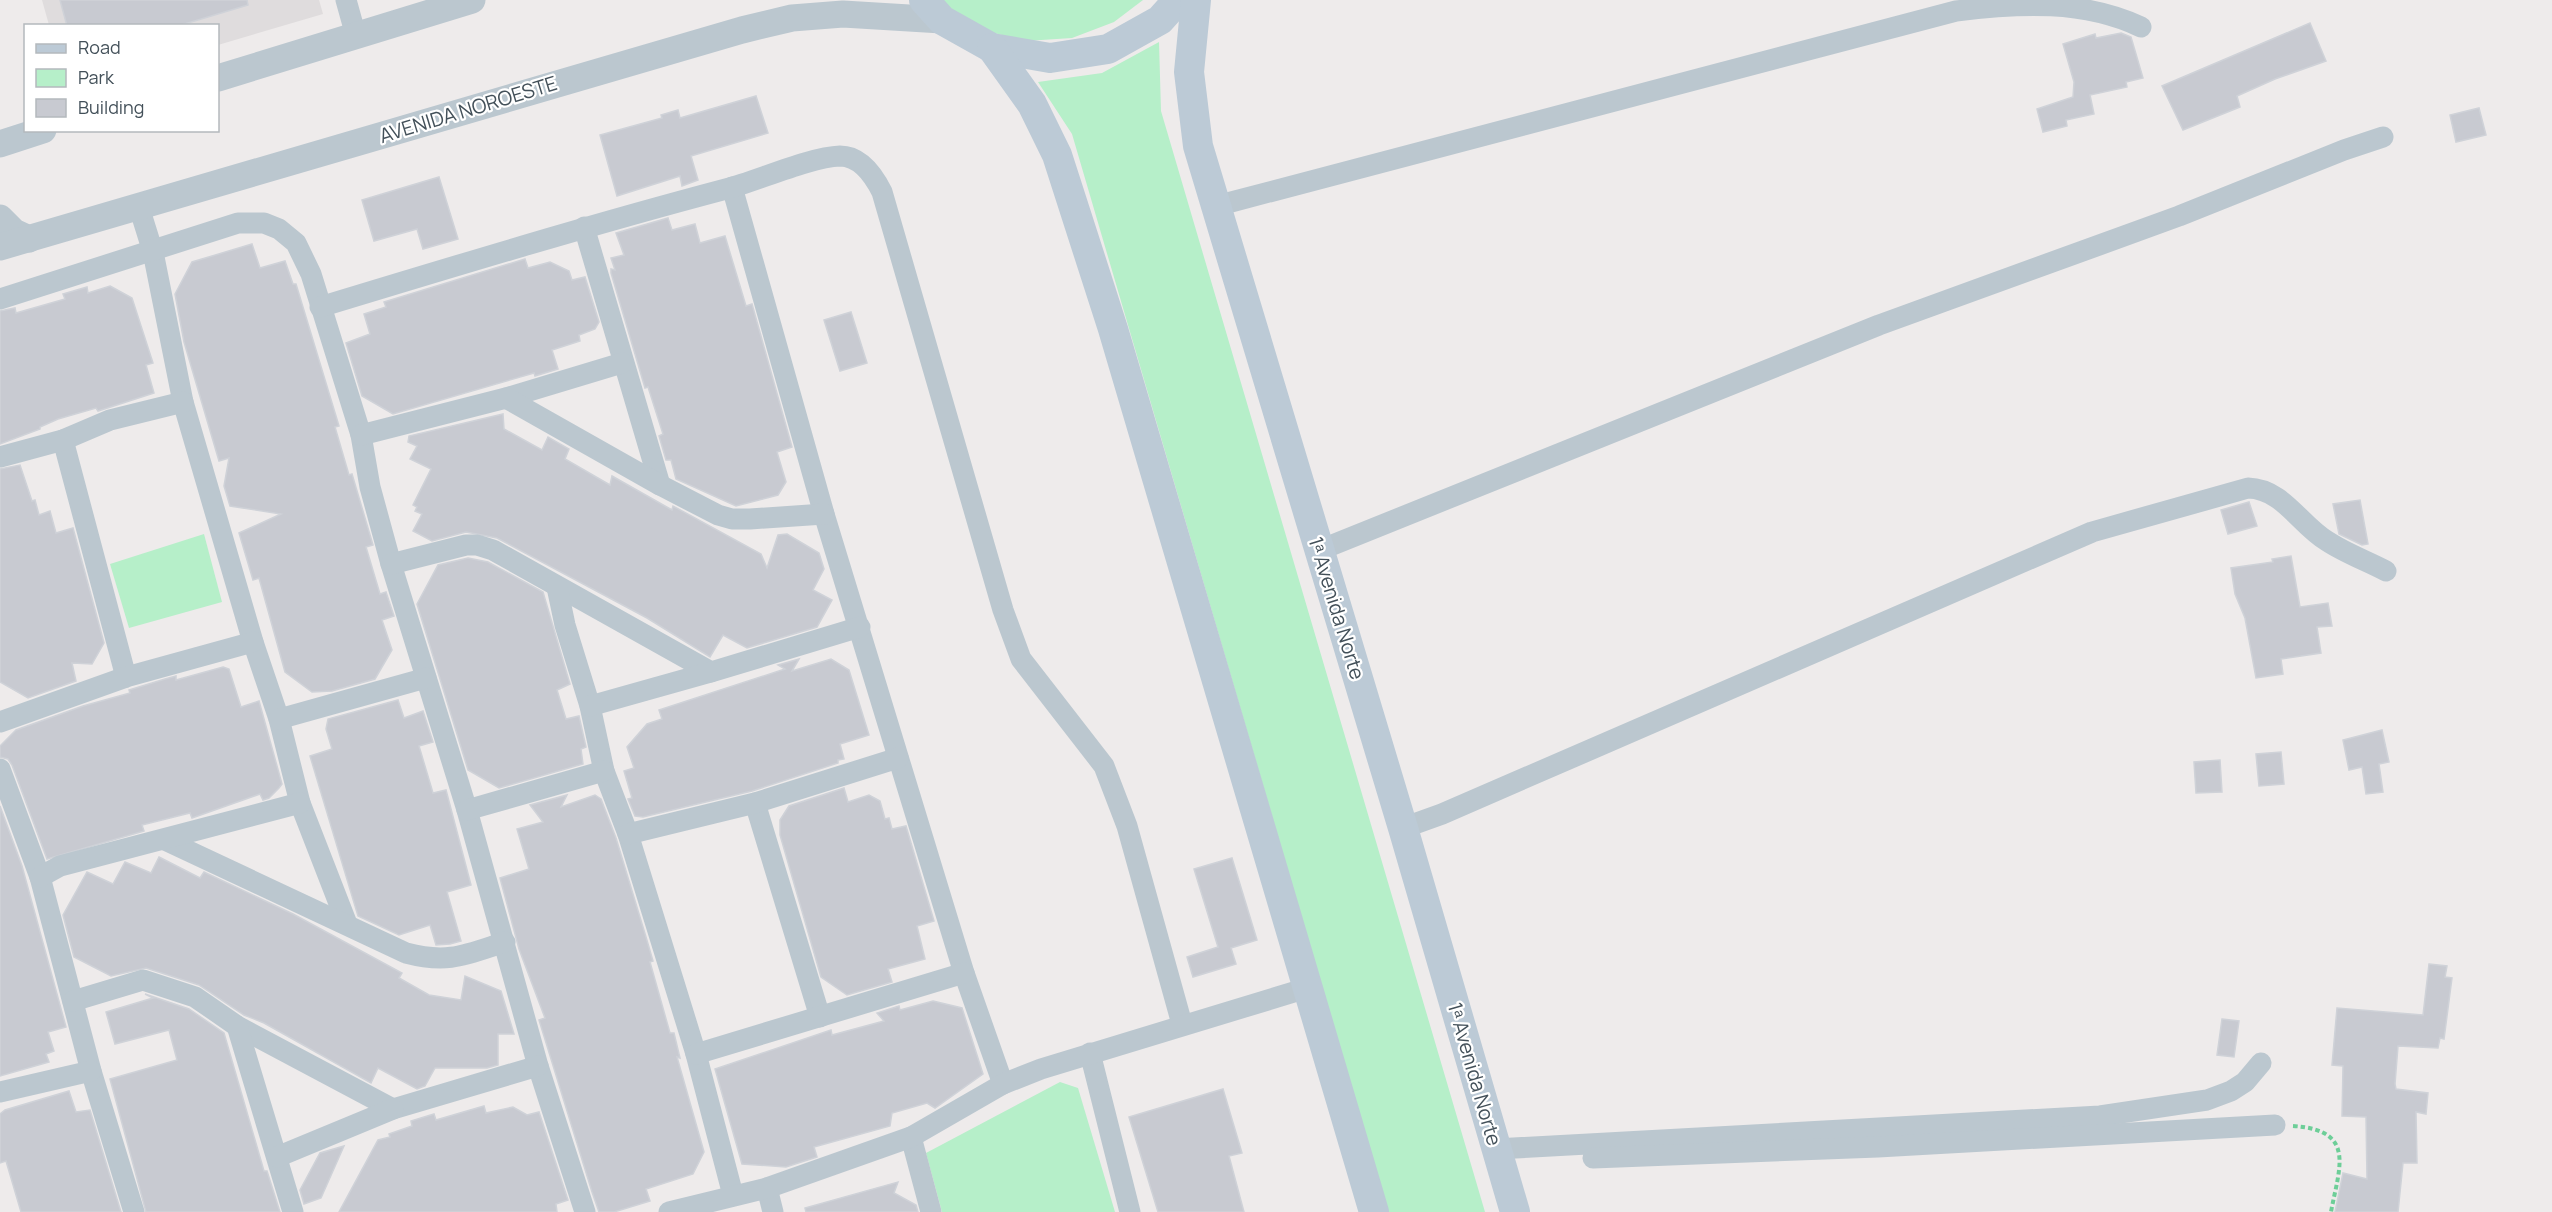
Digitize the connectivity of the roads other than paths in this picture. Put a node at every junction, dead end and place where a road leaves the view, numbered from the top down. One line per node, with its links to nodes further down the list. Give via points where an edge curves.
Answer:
1 (346, 0): 7 (street)
2 (472, 0): 7 (street)
3 (1178, 0): 8 (main road, via 1160,21 1108,49 1050,58)
4 (1196, 0): 14 (main road, 1ᵃ Avenida Norte, via 1189,72 1198,146)
5 (933, 10): 8 (main road); 15 (street, AVENIDA NOROESTE, via 792,18 642,57)
6 (2141, 27): 14 (street, via 2121,15 2080,4 2031,3 1956,11)
7 (356, 36): 9 (street)
8 (992, 48): 56 (main road, via 1032,104 1057,155 1113,329)
9 (219, 78)
10 (38, 132): 12 (street)
11 (2383, 137): 31 (street, via 1878,325)
12 (3, 145)
13 (732, 187): 17 (street); 30 (street); 59 (street, via 841,156 868,169 876,180 1003,610 1021,659 1104,766 1127,826)
14 (1216, 206): 31 (main road, 1ᵃ Avenida Norte)
15 (139, 207): 18 (street, AVENIDA NOROESTE); 20 (street)
16 (0, 218): 18 (street, via 14,232)
17 (584, 227): 22 (street); 23 (street)
18 (29, 239): 19 (street, AVENIDA NOROESTE)
19 (0, 247)
20 (153, 252): 21 (street); 22 (street, via 238,223 264,223 296,243 311,274); 25 (street)
21 (0, 299)
22 (320, 307): 26 (street)
23 (622, 363): 24 (street); 29 (street)
24 (506, 399): 26 (street); 29 (street)
25 (183, 402): 27 (street, via 110,420); 36 (street)
26 (361, 435): 32 (street, via 370,487)
27 (63, 440): 28 (street); 38 (street)
28 (0, 457)
29 (660, 485): 30 (street, via 732,519)
30 (824, 514): 35 (street)
31 (1320, 550): 49 (main road, 1ᵃ Avenida Norte)
32 (391, 564): 34 (street, via 477,545 493,550); 39 (street)
33 (2386, 571): 49 (street, via 2328,542 2268,490 2248,488 2092,532)
34 (557, 587): 37 (street); 40 (street)
35 (860, 627): 37 (street); 43 (street)
36 (253, 642): 38 (street); 41 (street)
37 (711, 672): 40 (street)
38 (126, 677): 42 (street)
39 (426, 678): 41 (street); 48 (street)
40 (590, 706): 45 (street)
41 (279, 719): 46 (street)
42 (0, 722)
43 (898, 758): 47 (street); 55 (street)
44 (0, 769): 52 (street)
45 (604, 771): 48 (street); 50 (street)
46 (300, 803): 51 (street); 53 (street)
47 (755, 803): 50 (street); 58 (street)
48 (467, 810): 54 (street)
49 (1403, 828): 71 (main road, 1ᵃ Avenida Norte)
50 (628, 834): 62 (street)
51 (165, 840): 52 (street, via 60,866); 53 (street)
52 (40, 877): 57 (street)
53 (347, 924): 54 (street, via 406,953 431,960 456,958)
54 (504, 942): 64 (street)
55 (964, 972): 58 (street); 66 (street)
56 (1307, 988): 59 (street); 82 (main road)
57 (73, 1001): 60 (street, via 143,980 195,997); 65 (street)
58 (820, 1017): 62 (street)
59 (1182, 1024): 61 (street)
60 (237, 1026): 68 (street); 72 (street)
61 (1090, 1053): 66 (street); 81 (street)
62 (696, 1054): 74 (street)
63 (2261, 1063): 71 (street, via 2245,1082 2207,1100 2100,1116)
64 (538, 1066): 68 (street); 77 (street)
65 (91, 1071): 67 (street); 75 (street)
66 (1003, 1084): 70 (street)
67 (0, 1092)
68 (393, 1109): 72 (street)
69 (2275, 1125): 71 (street, via 1636,1158)
70 (911, 1137): 73 (street); 80 (street)
71 (1498, 1153): 83 (main road, 1ᵃ Avenida Norte)
72 (277, 1157): 76 (street)
73 (767, 1188): 74 (street); 79 (street)
74 (733, 1195): 78 (street)
75 (134, 1212)
76 (293, 1212)
77 (585, 1212)
78 (669, 1212)
79 (773, 1212)
80 (931, 1212)
81 (1130, 1212)
82 (1374, 1212)
83 (1515, 1212)

